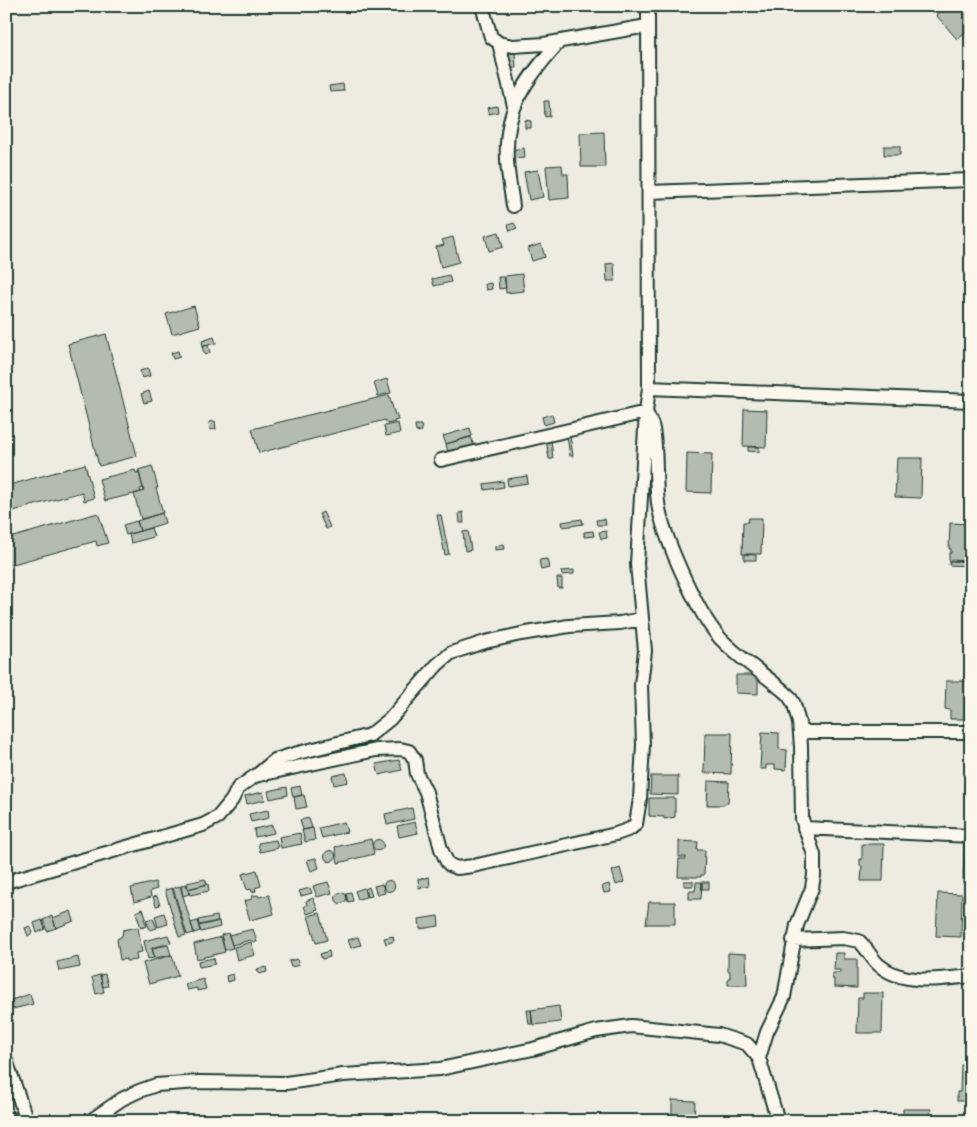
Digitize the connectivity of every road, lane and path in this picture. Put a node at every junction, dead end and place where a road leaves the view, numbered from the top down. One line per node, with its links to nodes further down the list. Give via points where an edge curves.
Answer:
1 (482, 6): 5 (street, via 491,37)
2 (648, 6): 3 (street)
3 (648, 26): 4 (street); 8 (street)
4 (560, 41): 5 (street, via 513,46); 6 (street, via 536,68)
5 (499, 43): 6 (street)
6 (514, 106): 9 (street, via 508,130 507,160)
7 (971, 180): 8 (street)
8 (649, 192): 10 (street)
9 (514, 206)
10 (649, 388): 11 (street); 12 (street)
11 (971, 401)
12 (646, 412): 13 (street); 14 (street, via 637,564); 15 (street, via 653,428 659,509 681,569 719,637 789,696 797,712)
13 (441, 460)
14 (642, 620): 17 (street, via 521,634 451,653 430,672 390,719 370,735 275,760); 17 (street, via 639,810 636,824 630,829 456,868 450,866 441,849 426,792 410,751 376,750)
15 (800, 732): 16 (street); 18 (street)
16 (971, 732)
17 (255, 776): 20 (street, via 238,788 218,817 203,825)
18 (804, 828): 19 (street); 21 (street, via 814,855 814,875)
19 (971, 836)
20 (6, 882)
21 (793, 940): 22 (street, via 843,938 859,941 878,964 900,976 937,979); 23 (street, via 784,997)
22 (971, 976)
23 (759, 1058): 28 (street, via 747,1044 719,1035 631,1026 440,1069 343,1075 286,1083 208,1082 156,1086 122,1099); 29 (street)
24 (6, 1060): 27 (street)
25 (6, 1118): 26 (street)
26 (20, 1121)
27 (27, 1121)
28 (90, 1121)
29 (778, 1121)

